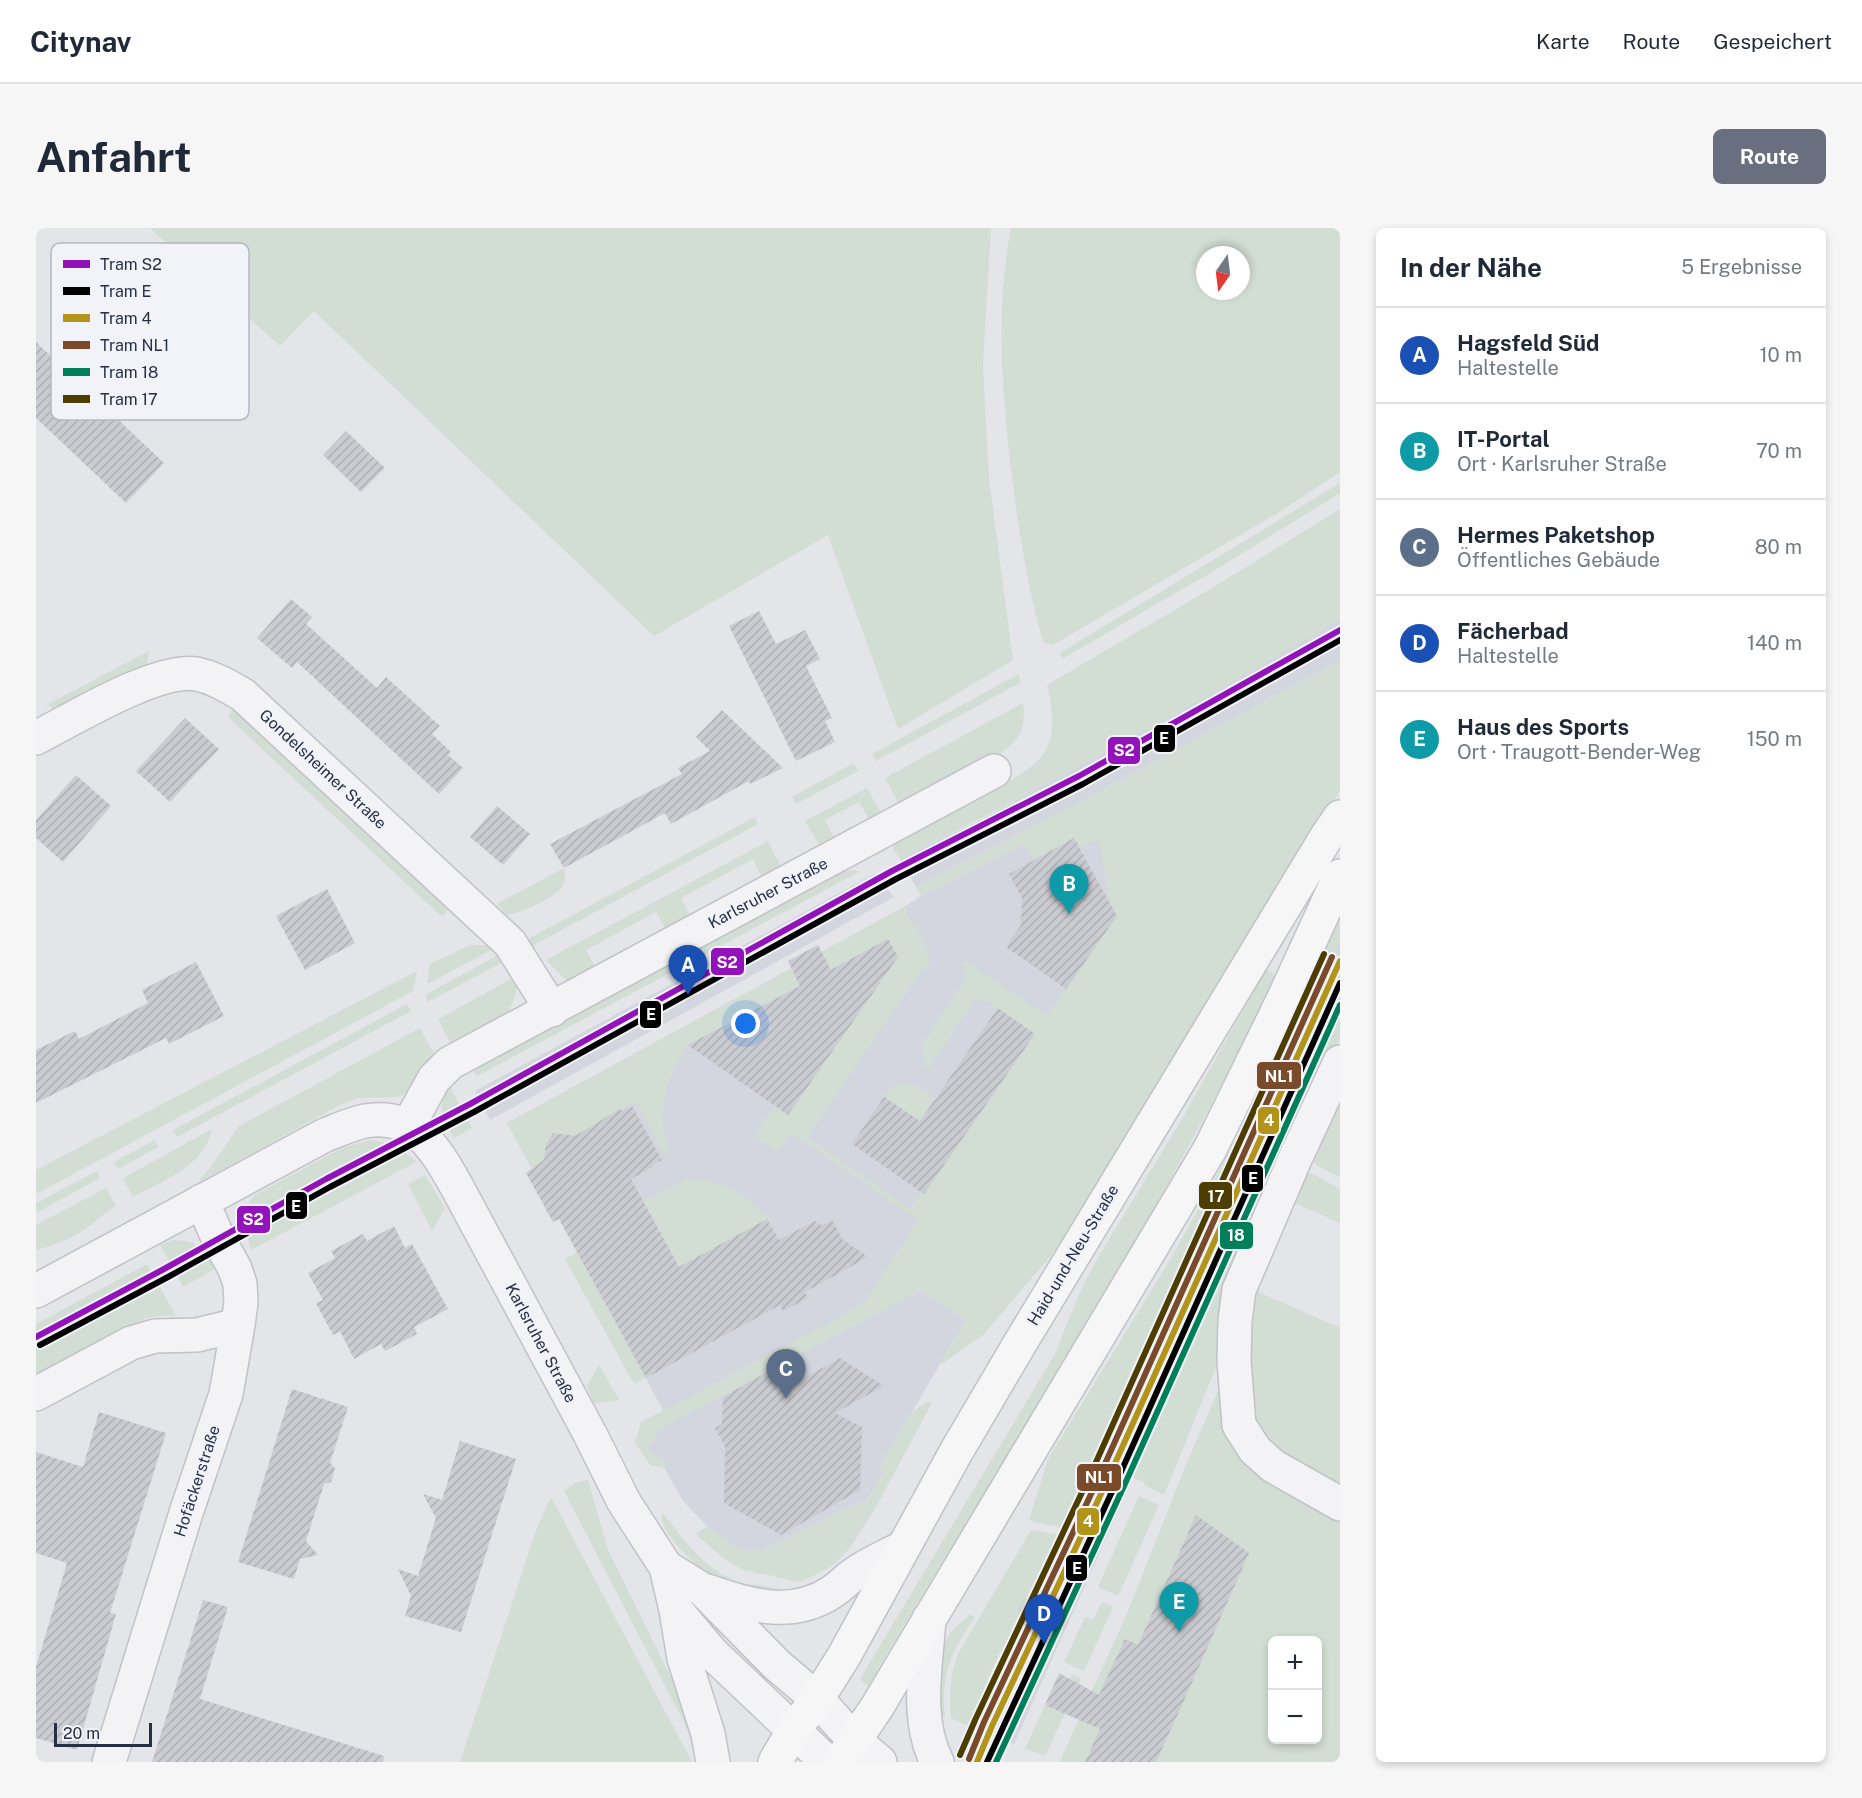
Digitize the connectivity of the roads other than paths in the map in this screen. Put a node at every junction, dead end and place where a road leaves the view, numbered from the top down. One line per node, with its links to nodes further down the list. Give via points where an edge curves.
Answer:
1 (36, 738): 5 (street, Gondelsheimer Straße, via 141,684 172,675 195,674 220,681 243,695 505,938)
2 (994, 771): 5 (street, Karlsruher Straße)
3 (1340, 817): 15 (main road, Haid-und-Neu-Straße, via 1022,1340)
4 (1340, 876): 19 (main road, via 1209,1149)
5 (552, 1010): 7 (street, Karlsruher Straße, via 444,1068)
6 (1340, 1062): 14 (street, via 1239,1290 1234,1361 1239,1425 1255,1450 1273,1466)
7 (408, 1126): 8 (street, via 392,1121 367,1121 334,1131); 16 (street, Karlsruher Straße, via 429,1143 448,1172 624,1502)
8 (202, 1201): 9 (street); 12 (street, Hofäckerstraße, via 240,1284)
9 (87, 1264): 10 (street); 11 (street)
10 (36, 1274)
11 (36, 1291)
12 (238, 1325): 13 (street, via 197,1335 155,1336 131,1343); 23 (street, Hofäckerstraße, via 226,1394)
13 (36, 1394)
14 (1340, 1504)
15 (902, 1548): 17 (street, via 854,1574 830,1594 799,1606 757,1607); 20 (main road, Haid-und-Neu-Straße)
16 (666, 1567): 17 (street, Karlsruher Straße); 18 (street, Karlsruher Straße)
17 (703, 1590): 20 (street, Karlsruher Straße, via 777,1665)
18 (676, 1610): 21 (street, Karlsruher Straße, via 713,1654); 24 (street, via 684,1658)
19 (928, 1619): 22 (main road); 28 (street, via 924,1711 928,1737)
20 (817, 1699): 21 (main road, Haid-und-Neu-Straße); 22 (street, Karlsruher Straße)
21 (793, 1731): 25 (main road, Haid-und-Neu-Straße); 26 (street, Karlsruher Straße)
22 (847, 1751): 27 (street, Karlsruher Straße)
23 (109, 1762)
24 (713, 1762)
25 (775, 1762)
26 (826, 1762)
27 (880, 1762)
28 (938, 1762)

